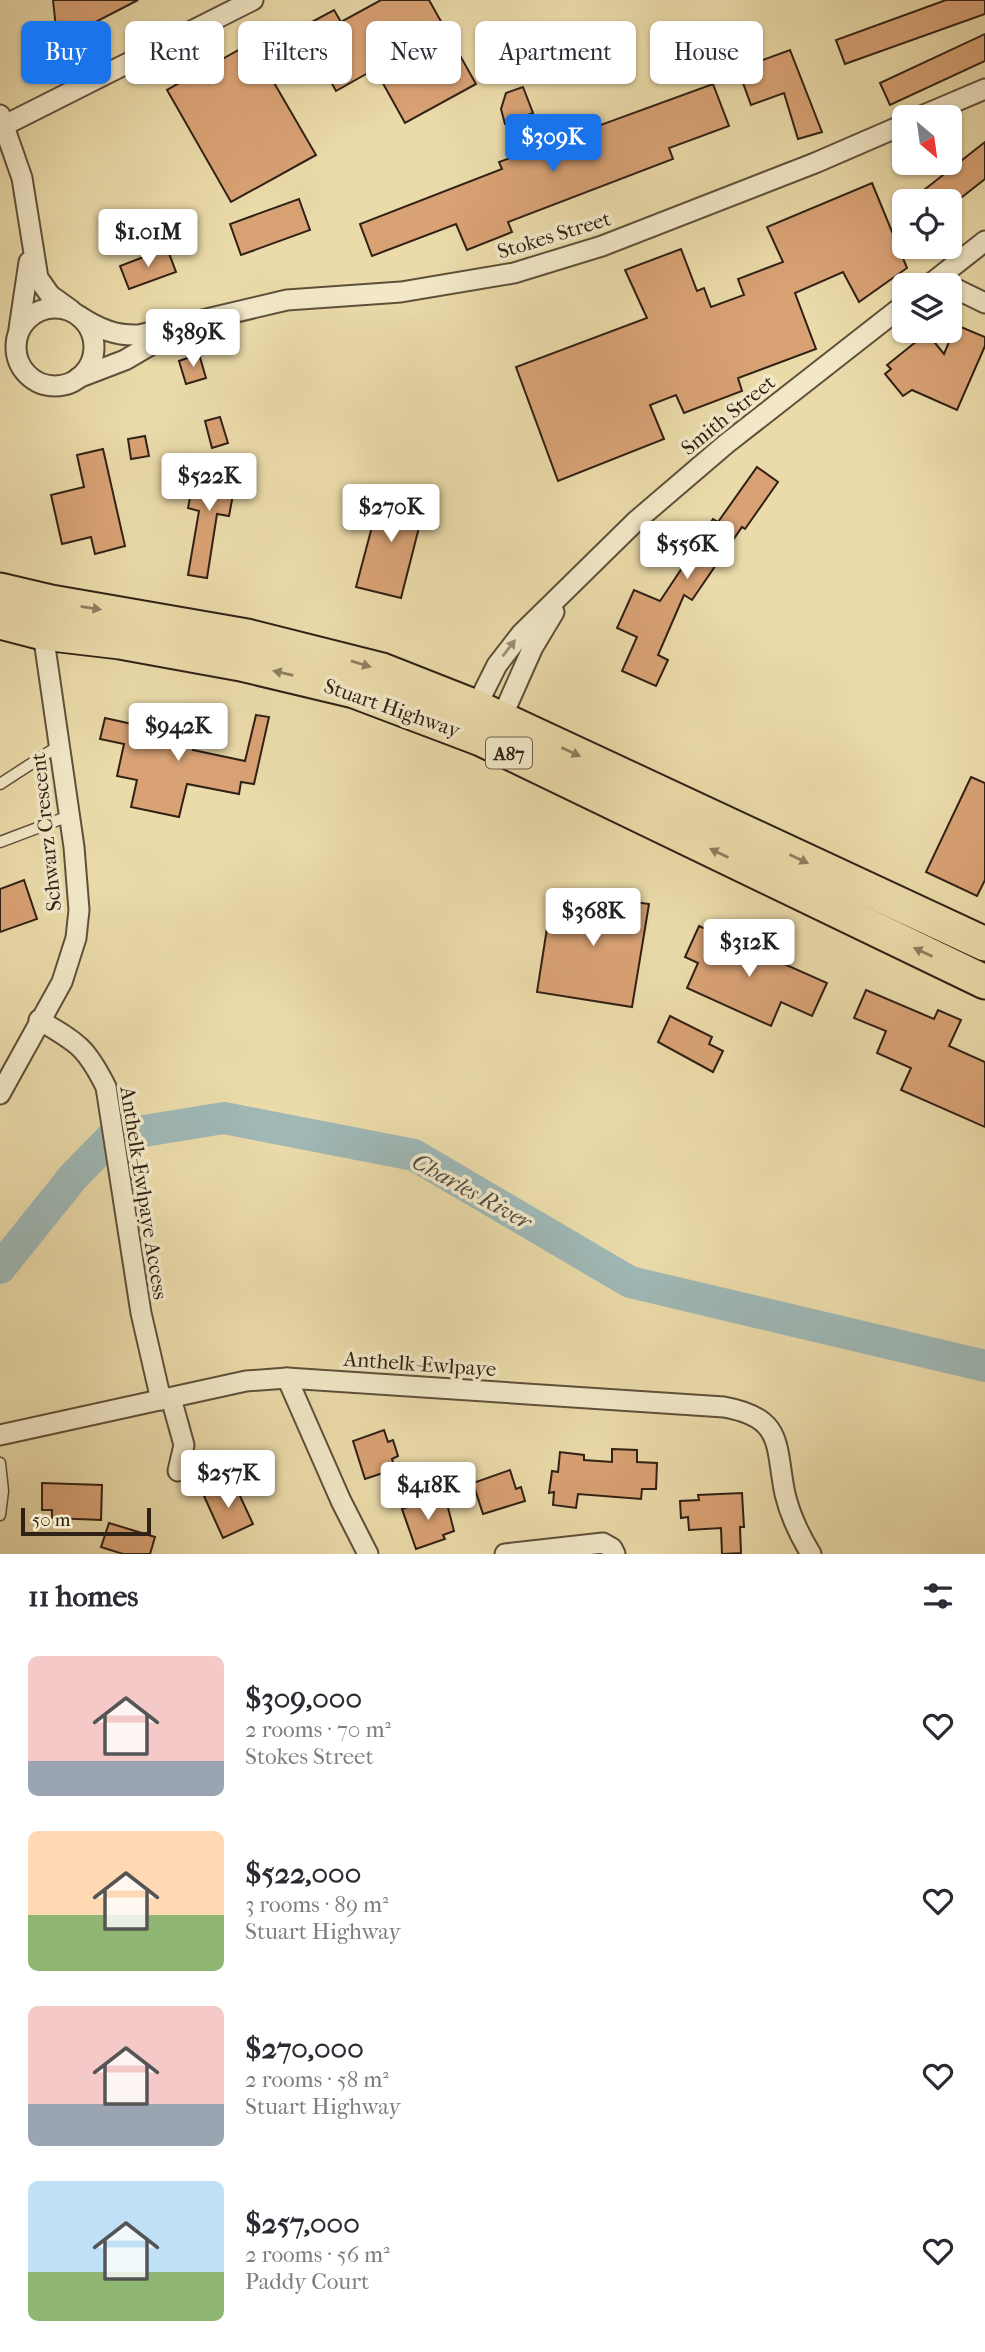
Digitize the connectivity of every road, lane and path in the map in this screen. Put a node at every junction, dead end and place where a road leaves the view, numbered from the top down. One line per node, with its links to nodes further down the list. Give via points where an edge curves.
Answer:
1 (253, 0): 4 (street)
2 (985, 89): 3 (street)
3 (947, 105)
4 (3, 119): 6 (street, via 22,178)
5 (892, 130): 13 (street, Stokes Street, via 627,236 524,270 447,286 287,300)
6 (31, 240): 11 (street, via 43,287); 14 (street)
7 (985, 241): 8 (street)
8 (952, 273)
9 (962, 293): 10 (street)
10 (985, 303)
11 (76, 314): 13 (street, via 104,330 126,335); 14 (street, via 41,310 26,321); 15 (street, via 94,343 90,363)
12 (892, 314): 16 (street, Smith Street, via 679,483)
13 (199, 322): 15 (street, via 125,360)
14 (17, 336): 15 (street, via 20,365 33,379 52,385)
15 (78, 377)
16 (588, 571): 20 (street, Smith Street, via 542,629); 20 (street, Smith Street, one-way to 16, via 488,680 508,648)
17 (0, 590): 18 (highway, Stuart Highway / A87)
18 (47, 617): 19 (highway, Stuart Highway / A87); 20 (highway, Stuart Highway / A87, via 247,636 335,656 394,675); 21 (street, Schwarz Crescent)
19 (0, 622)
20 (483, 726): 25 (highway, Stuart Highway / A87, one-way to 25); 26 (highway, Stuart Highway / A87, one-way to 20)
21 (60, 745): 22 (lane); 23 (street, Schwarz Crescent)
22 (0, 784)
23 (69, 816): 24 (lane); 27 (street, Schwarz Crescent, via 78,884 76,938 62,982)
24 (0, 842)
25 (985, 944)
26 (985, 982)
27 (40, 1020): 28 (street, Schwarz Crescent); 30 (street, Anthelk-Ewlpaye Access, via 89,1054 106,1087 141,1313)
28 (0, 1094)
29 (287, 1378): 30 (street, Anthelk-Ewlpaye, via 246,1381); 36 (street); 39 (street, Anthelk-Ewlpaye, via 743,1410 758,1418 776,1440 785,1494)
30 (166, 1399): 31 (street, Anthelk-Ewlpaye); 33 (street, Anthelk-Ewlpaye Access, via 184,1445)
31 (0, 1435)
32 (0, 1463): 34 (lane)
33 (178, 1471)
34 (1, 1492): 35 (lane)
35 (0, 1515)
36 (368, 1554)
37 (505, 1554): 38 (street, via 603,1543)
38 (615, 1554)
39 (811, 1554)

